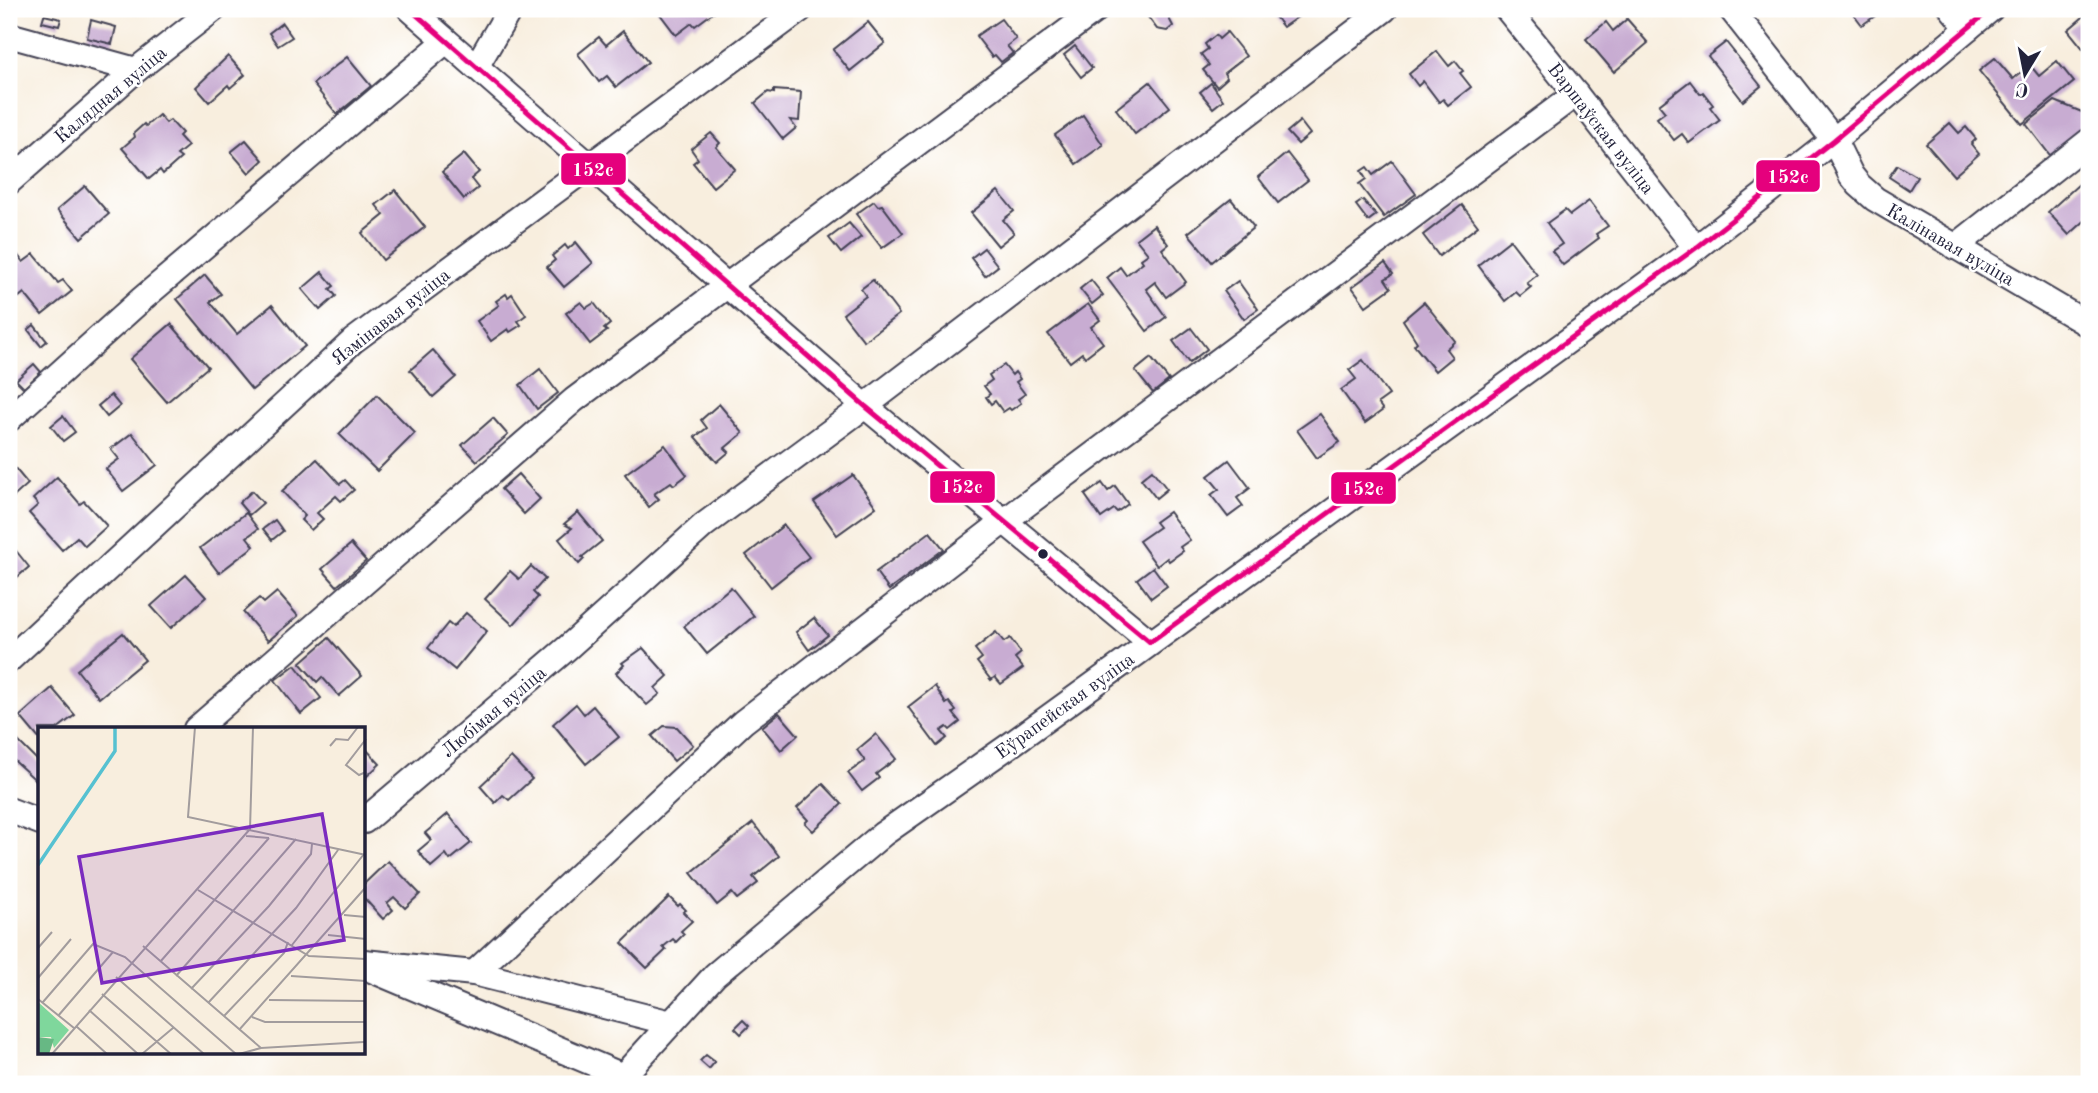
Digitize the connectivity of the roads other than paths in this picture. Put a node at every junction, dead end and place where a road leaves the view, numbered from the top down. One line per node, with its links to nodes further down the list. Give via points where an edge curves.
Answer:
1 (214, 9): 15 (street, Калядная вуліца)
2 (410, 9): 13 (street)
3 (510, 9): 14 (street)
4 (801, 9): 19 (street, Язмінавая вуліца)
5 (1097, 9): 23 (street)
6 (1385, 9): 25 (street, Любімая вуліца)
7 (1507, 9): 16 (street, Варшаўская вуліца)
8 (1731, 9): 17 (street, Калінавая вуліца)
9 (1952, 9): 11 (street)
10 (1991, 9): 11 (street, Еўрапейская вуліца)
11 (1968, 28): 17 (street, Еўрапейская вуліца)
12 (9, 35): 15 (street)
13 (446, 41): 14 (street); 26 (street, via 142,299)
14 (476, 67): 19 (street)
15 (136, 71): 20 (street, Калядная вуліца)
16 (1576, 94): 22 (street, Варшаўская вуліца); 27 (street)
17 (1834, 140): 21 (street, Калінавая вуліца, via 1859,186); 22 (street, Еўрапейская вуліца)
18 (2089, 141): 21 (street)
19 (589, 164): 23 (street); 29 (street, Язмінавая вуліца, via 353,341)
20 (9, 182)
21 (1955, 247): 24 (street, Калінавая вуліца)
22 (1696, 248): 28 (street, Еўрапейская вуліца)
23 (728, 285): 25 (street); 30 (street, via 574,400)
24 (2089, 325)
25 (865, 406): 27 (street); 32 (street, Любімая вуліца, via 704,525)
26 (9, 419)
27 (1003, 522): 28 (street); 36 (street, via 743,722)
28 (1150, 642): 37 (street, Еўрапейская вуліца, via 883,834 715,975)
29 (9, 660)
30 (199, 727)
31 (9, 810): 33 (street)
32 (366, 819)
33 (38, 821)
34 (366, 964): 36 (street)
35 (366, 965): 38 (street)
36 (474, 973): 37 (street)
37 (671, 1023): 38 (street, Еўрапейская вуліца)
38 (627, 1081)

